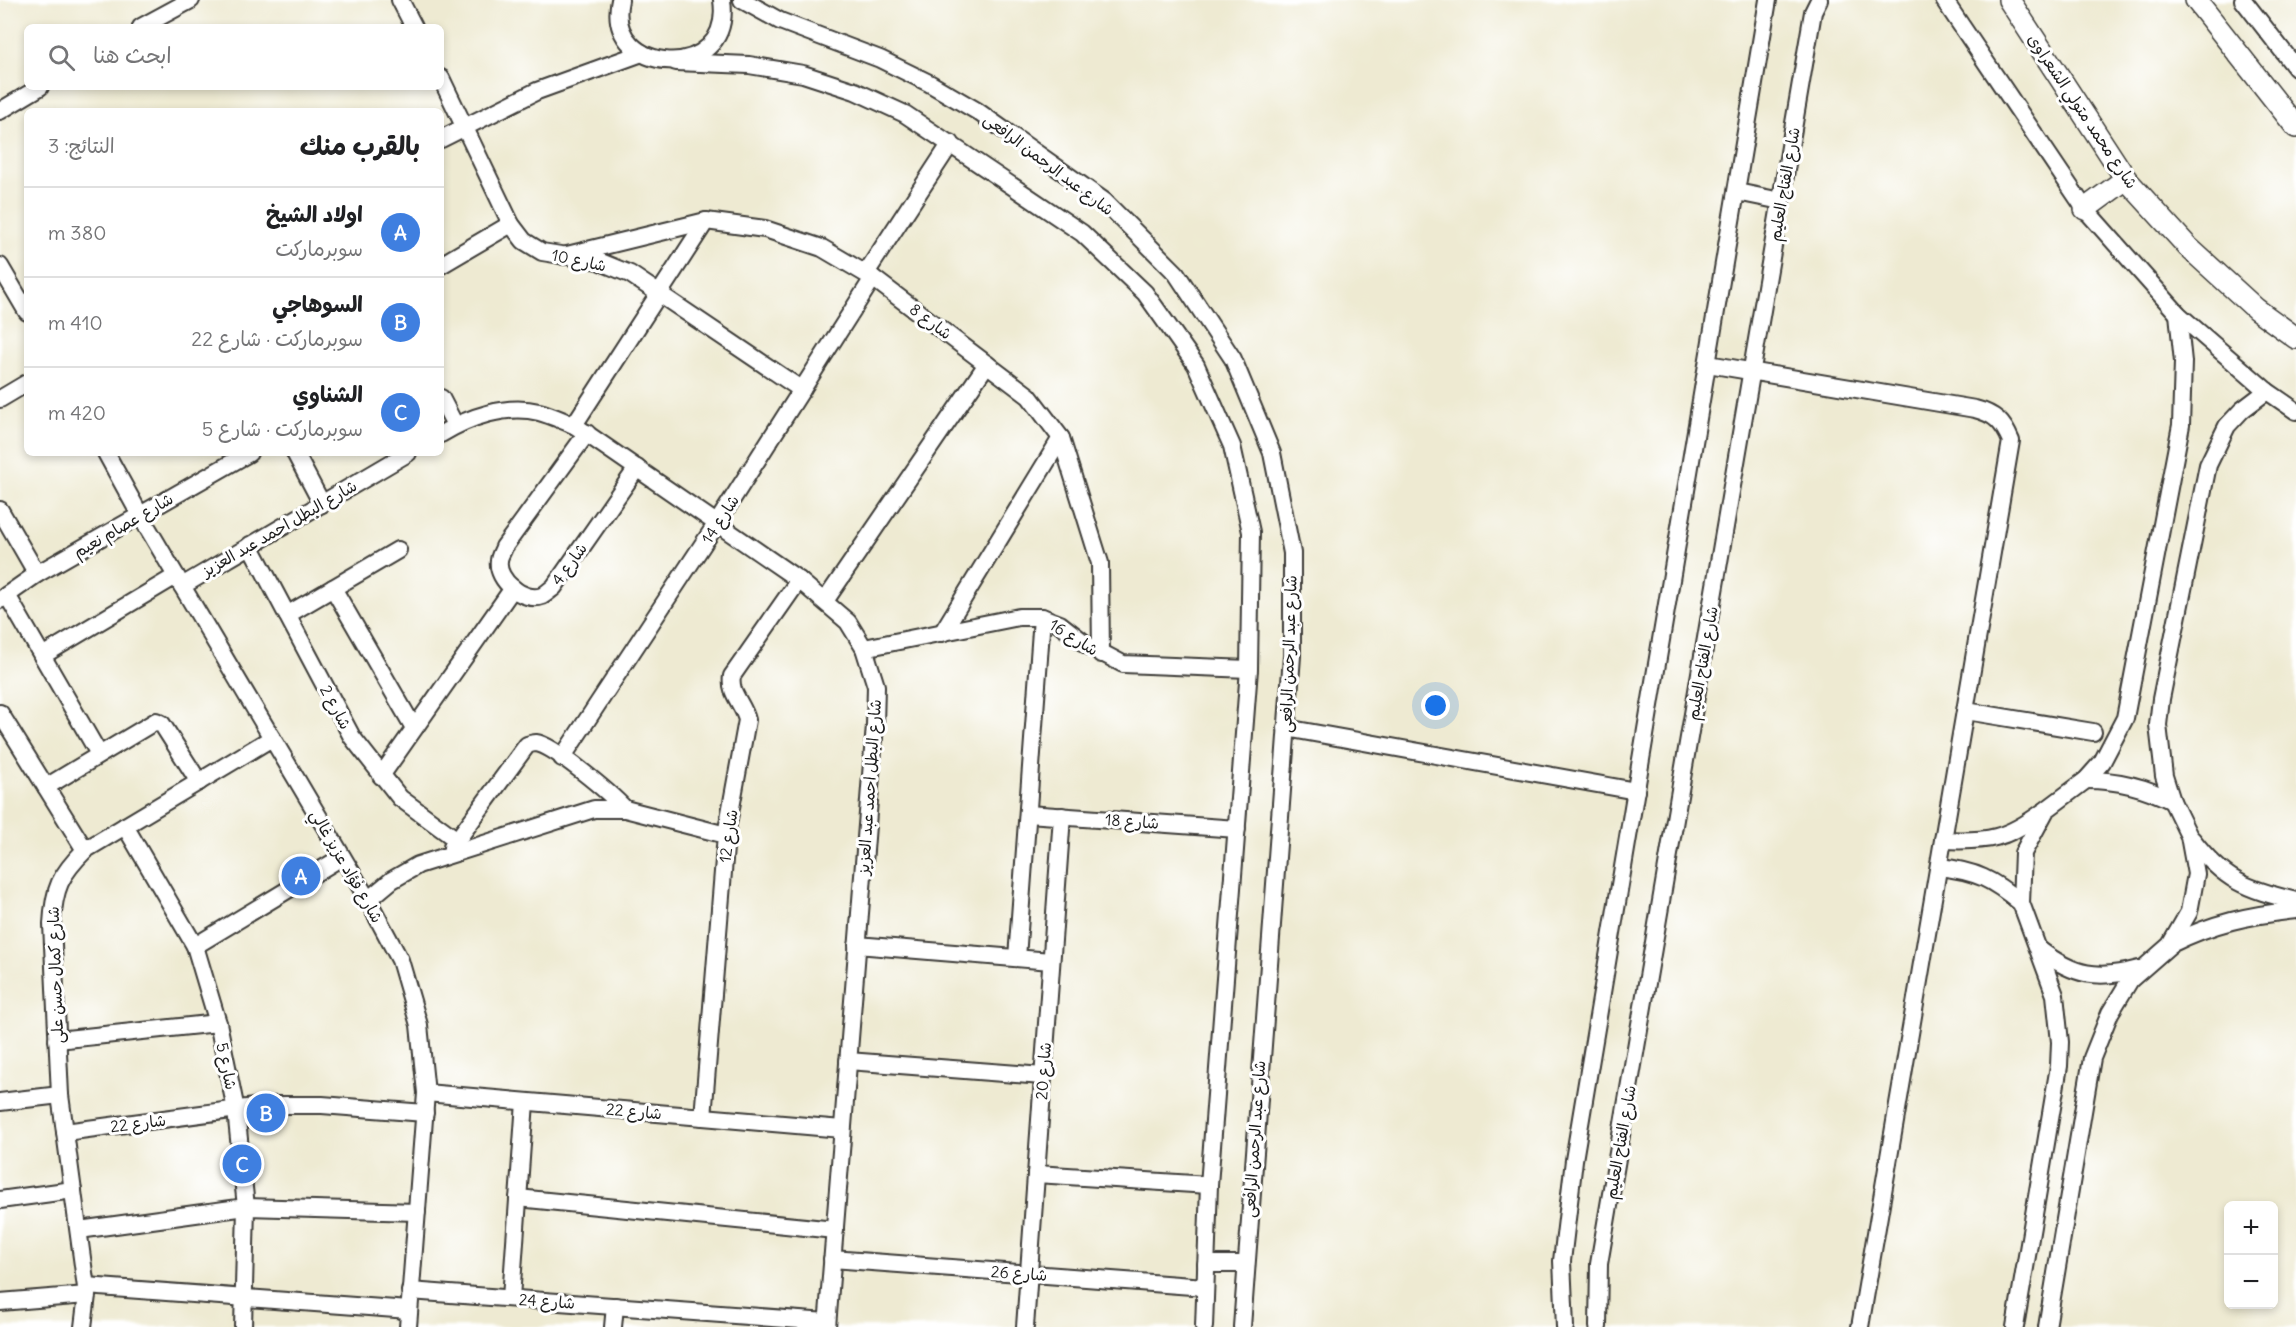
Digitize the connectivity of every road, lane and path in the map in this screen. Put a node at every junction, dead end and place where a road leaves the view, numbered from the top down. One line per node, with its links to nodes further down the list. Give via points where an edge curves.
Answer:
1 (190, 0): 12 (street)
2 (400, 0): 13 (street)
3 (620, 0): 14 (street, via 621,25)
4 (722, 0): 15 (street, via 721,25 715,39 691,58)
5 (742, 0): 78 (street, شارع عبد الرحمن الرافعى, via 780,21 880,59 977,111 1104,201 1176,273 1233,358 1272,453 1292,554 1292,656)
6 (1768, 0): 25 (street)
7 (1819, 0): 26 (street, شارع الفتاح العليم, via 1813,12)
8 (1944, 0): 27 (street)
9 (2196, 0): 21 (street)
10 (2243, 0): 16 (street)
11 (2014, 5): 24 (street, شارع محمد متولي الشعراوى)
12 (146, 24)
13 (412, 24)
14 (642, 53): 15 (street); 20 (street, via 537,91)
15 (676, 62): 23 (street, via 749,65 803,74 885,104)
16 (2296, 68)
17 (444, 84): 20 (street, شارع 10)
18 (35, 90): 19 (street)
19 (0, 111)
20 (466, 125): 22 (street); 29 (street, شارع 10)
21 (2296, 127)
22 (444, 137)
23 (951, 143): 33 (street, شارع 14); 74 (street, via 1082,233 1146,293 1196,365 1232,446 1251,532)
24 (2126, 179): 27 (street); 37 (street, شارع محمد متولي الشعراوى, via 2188,247 2256,309)
25 (1737, 192): 26 (street); 39 (street)
26 (1781, 201): 40 (street, شارع الفتاح العليم)
27 (2085, 209): 36 (street)
28 (706, 221): 30 (street, شارع 8); 33 (street, شارع 8, via 765,229 822,248); 34 (street)
29 (512, 224): 30 (street, شارع 10, via 524,241 542,252); 31 (street)
30 (563, 256): 34 (street, شارع 10, via 598,261 630,274)
31 (444, 263)
32 (0, 266): 35 (street)
33 (870, 275): 38 (street, شارع 8); 42 (street, شارع 14)
34 (660, 293): 42 (street, شارع 10); 48 (street)
35 (24, 307)
36 (2178, 314): 43 (street); 84 (street, via 2181,425 2131,694 2115,741)
37 (2296, 338)
38 (987, 364): 49 (street, شارع 8, via 1029,396); 67 (street)
39 (1708, 364): 40 (street); 87 (street)
40 (1752, 372): 75 (street, via 1975,409 1992,413 2004,425 2011,441 2009,458); 156 (street, شارع الفتاح العليم, via 1599,1264)
41 (24, 385): 44 (street)
42 (802, 390): 58 (street, شارع 14)
43 (2267, 391): 46 (street); 88 (street, via 2227,426 2208,465 2158,725 2159,751)
44 (0, 399)
45 (444, 411): 47 (street)
46 (2296, 411)
47 (448, 429): 48 (street, شارع البطل احمد عبد العزيز, via 495,411 538,412)
48 (581, 429): 54 (street, شارع البطل احمد عبد العزيز); 65 (street, via 498,561 502,577)
49 (1061, 438): 70 (street); 72 (street, شارع 8, via 1100,563)
50 (108, 456): 57 (street, شارع فؤاد عزيز غالي)
51 (297, 456): 55 (street)
52 (403, 456): 55 (street, شارع البطل احمد عبد العزيز)
53 (228, 458): 57 (street, شارع عصام نعيم)
54 (637, 468): 58 (street, شارع البطل احمد عبد العزيز); 65 (street, شارع 4, via 554,587 541,596 526,596)
55 (322, 504): 59 (street, شارع البطل احمد عبد العزيز)
56 (0, 510): 61 (street)
57 (140, 515): 61 (street, شارع عصام نعيم); 63 (street, شارع فؤاد عزيز غالي)
58 (717, 523): 62 (street, شارع البطل احمد عبد العزيز); 82 (street, شارع 14)
59 (250, 545): 63 (street, شارع البطل احمد عبد العزيز); 68 (street, شارع 2)
60 (398, 550): 64 (street)
61 (37, 574): 66 (street, شارع عصام نعيم)
62 (799, 580): 67 (street, شارع البطل احمد عبد العزيز); 95 (street, شارع 12, via 732,676 733,692 747,720)
63 (179, 581): 73 (street, شارع البطل احمد عبد العزيز); 80 (street, شارع فؤاد عزيز غالي)
64 (333, 588): 68 (street); 77 (street)
65 (513, 588): 77 (street)
66 (3, 597): 73 (street)
67 (825, 601): 71 (street, شارع البطل احمد عبد العزيز, via 848,622)
68 (287, 615): 83 (street, شارع 2, via 352,737)
69 (1042, 617): 70 (street, شارع 16, via 1019,617); 72 (street, شارع 16, via 1060,624); 91 (street)
70 (942, 633): 71 (street, شارع 16)
71 (864, 648): 106 (street, شارع البطل احمد عبد العزيز, via 876,686)
72 (1101, 654): 74 (street, شارع 16, via 1123,664)
73 (42, 656): 81 (street)
74 (1249, 669): 94 (street)
75 (1966, 711): 79 (street); 97 (street)
76 (0, 714): 86 (street)
77 (414, 728): 83 (street)
78 (1286, 728): 87 (street); 137 (street, شارع عبد الرحمن الرافعى)
79 (2093, 732)
80 (272, 738): 85 (street, شارع كمال حسن على); 100 (street, شارع فؤاد عزيز غالي)
81 (99, 754): 85 (street, via 156,721 162,724); 86 (street)
82 (562, 758): 89 (street); 98 (street, via 536,743 527,745)
83 (381, 776): 98 (street, شارع 2)
84 (2086, 780): 88 (street, via 2131,784); 90 (street)
85 (199, 782): 93 (street, شارع كمال حسن على)
86 (46, 787): 99 (street)
87 (1636, 791): 155 (street, via 1574,1160 1562,1261)
88 (2172, 801): 96 (street)
89 (625, 809): 95 (street); 98 (street, via 584,812)
90 (2046, 810): 97 (street, via 2016,832 1980,842); 104 (street, via 2023,854)
91 (1028, 814): 92 (street, شارع 18); 110 (street)
92 (1062, 816): 94 (street, شارع 18); 111 (street, شارع 20)
93 (125, 826): 99 (street, شارع كمال حسن على); 108 (street, شارع 5)
94 (1237, 829): 127 (street)
95 (726, 835): 123 (street, شارع 12)
96 (2189, 836): 103 (street, via 2229,877 2254,891); 107 (street, via 2196,874 2193,893 2189,912)
97 (1943, 840): 101 (street)
98 (452, 847): 102 (street, via 392,880)
99 (85, 850): 114 (street, شارع كمال حسن على, via 65,870 53,895)
100 (342, 857): 102 (street, شارع فؤاد عزيز غالي); 108 (street)
101 (1939, 867): 104 (street, via 1969,870 1997,883); 157 (street)
102 (368, 900): 117 (street, شارع فؤاد عزيز غالي, via 400,960 419,1025)
103 (2296, 901)
104 (2020, 903): 109 (street)
105 (2296, 910): 107 (street, via 2223,921)
106 (857, 945): 110 (street); 115 (street, شارع البطل احمد عبد العزيز)
107 (2170, 945): 112 (street)
108 (195, 946): 113 (street, شارع 5)
109 (2039, 949): 112 (street, via 2060,965 2086,974 2113,976); 158 (street, via 2055,995 2059,1066)
110 (1017, 958): 111 (street)
111 (1051, 961): 116 (street, شارع 20)
112 (2139, 969): 159 (street, via 2110,1013 2092,1058)
113 (218, 1023): 114 (street); 121 (street, شارع 5)
114 (57, 1040): 118 (street, شارع كمال حسن على)
115 (848, 1061): 116 (street); 124 (street, شارع البطل احمد عبد العزيز)
116 (1043, 1076): 126 (street, شارع 20)
117 (426, 1093): 120 (street, شارع 22); 122 (street, شارع فؤاد عزيز غالي)
118 (60, 1095): 119 (street); 125 (street, شارع كمال حسن على)
119 (0, 1102)
120 (525, 1102): 123 (street, شارع 22); 129 (street)
121 (236, 1110): 122 (street, شارع 22, via 296,1104); 125 (street, شارع 22); 131 (street, شارع 5)
122 (425, 1113): 132 (street, شارع فؤاد عزيز غالي)
123 (703, 1117): 124 (street, شارع 22)
124 (842, 1129): 134 (street, شارع البطل احمد عبد العزيز)
125 (65, 1132): 128 (street, شارع كمال حسن على)
126 (1036, 1174): 127 (street); 138 (street, شارع 20)
127 (1209, 1185): 136 (street)
128 (73, 1190): 130 (street); 133 (street, شارع كمال حسن على)
129 (518, 1198): 134 (street); 143 (street)
130 (0, 1200)
131 (246, 1207): 132 (street); 133 (street); 142 (street, شارع 5)
132 (417, 1212): 141 (street, شارع فؤاد عزيز غالي)
133 (79, 1230): 140 (street, شارع كمال حسن على)
134 (835, 1230): 135 (street, شارع البطل احمد عبد العزيز)
135 (832, 1259): 138 (street, شارع 26); 147 (street, شارع البطل احمد عبد العزيز)
136 (1206, 1264): 137 (street); 139 (street)
137 (1244, 1264): 154 (street, شارع عبد الرحمن الرافعى)
138 (1029, 1274): 139 (street, شارع 26); 152 (street, شارع 20)
139 (1206, 1287): 153 (street)
140 (87, 1290): 142 (street); 144 (street); 148 (street, شارع كمال حسن على)
141 (410, 1291): 143 (street, شارع 24); 146 (street, شارع فؤاد عزيز غالي)
142 (245, 1297): 146 (street); 149 (street, شارع 5)
143 (511, 1298): 145 (street, شارع 24)
144 (0, 1302)
145 (615, 1306): 147 (street, شارع 24); 151 (street)
146 (409, 1310): 150 (street, شارع فؤاد عزيز غالي)
147 (827, 1325)
148 (83, 1327)
149 (243, 1327)
150 (408, 1327)
151 (613, 1327)
152 (1025, 1327)
153 (1204, 1327)
154 (1242, 1327)
155 (1565, 1327)
156 (1598, 1327)
157 (1860, 1327)
158 (2015, 1327)
159 (2047, 1327)

